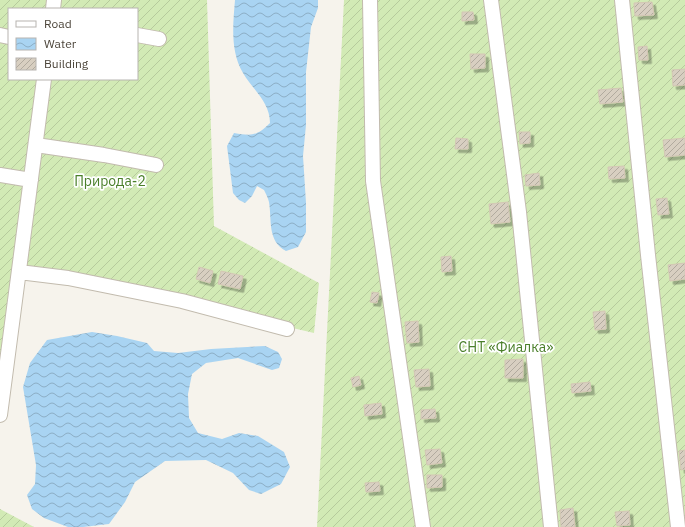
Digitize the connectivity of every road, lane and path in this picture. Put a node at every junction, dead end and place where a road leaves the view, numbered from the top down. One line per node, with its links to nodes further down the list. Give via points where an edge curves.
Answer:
1 (370, 0): 14 (street, via 373,181)
2 (491, 0): 15 (street, via 519,212)
3 (622, 0): 16 (street)
4 (138, 35): 5 (street)
5 (159, 38)
6 (44, 80): 7 (street)
7 (36, 145): 8 (street); 10 (street)
8 (156, 165)
9 (0, 175): 10 (street)
10 (31, 180): 11 (street)
11 (19, 272): 12 (street, via 68,278 182,301); 13 (street)
12 (288, 329)
13 (0, 415)
14 (423, 527)
15 (550, 527)
16 (678, 527)

